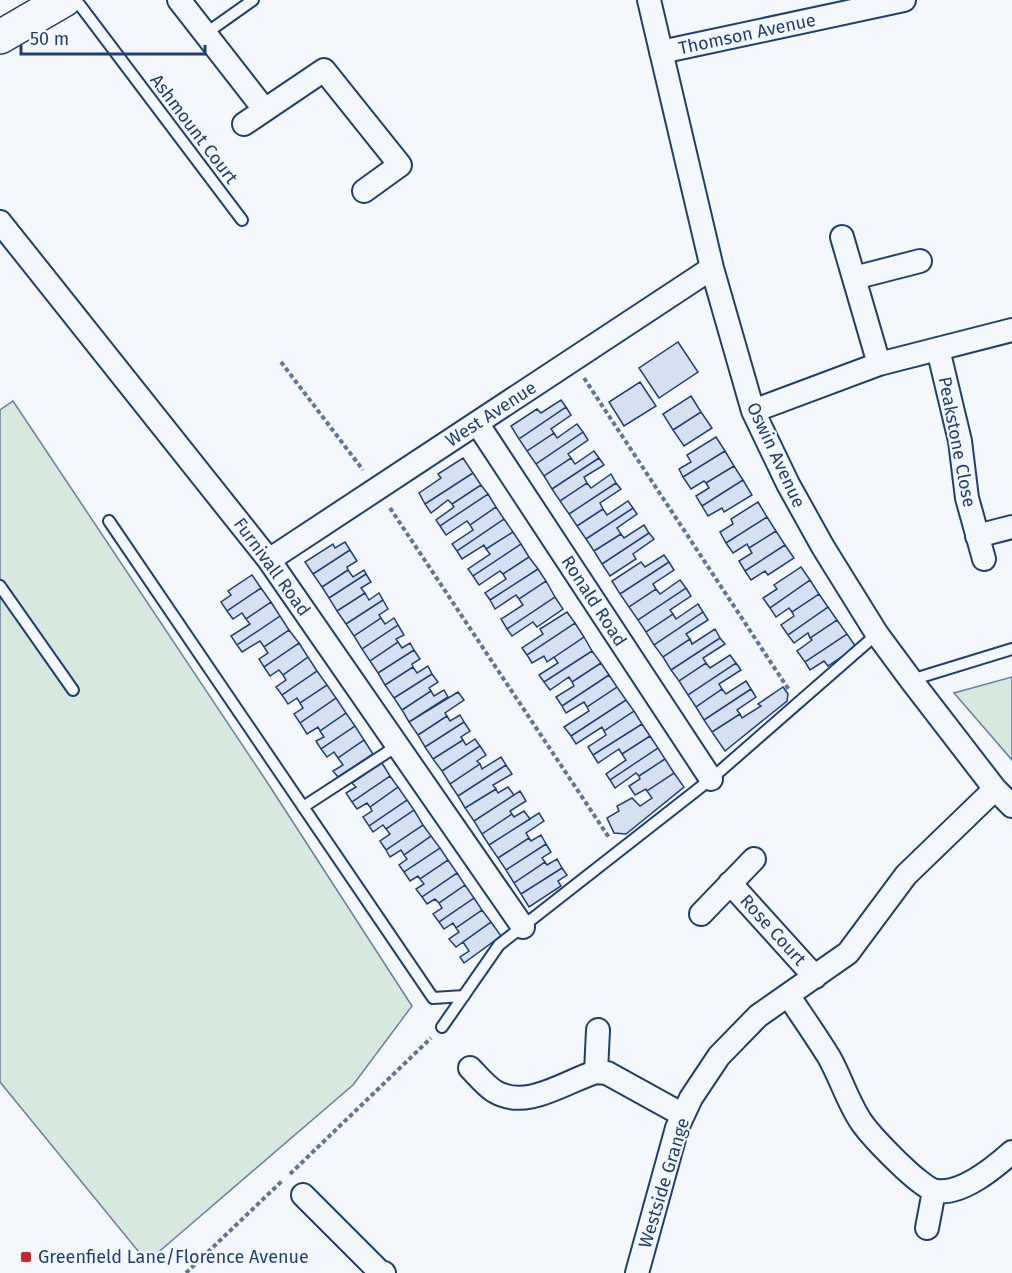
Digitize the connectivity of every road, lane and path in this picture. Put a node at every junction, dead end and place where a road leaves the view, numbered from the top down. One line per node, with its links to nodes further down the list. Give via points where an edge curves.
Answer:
1 (64, 0): 8 (main road)
2 (75, 0): 13 (lane, Ashmount Court)
3 (179, 0): 7 (street)
4 (253, 0): 7 (lane)
5 (649, 0): 9 (street, Oswin Avenue)
6 (904, 0): 9 (street, Thomson Avenue)
7 (205, 34): 10 (street)
8 (0, 37)
9 (661, 52): 17 (street, Oswin Avenue)
10 (264, 109): 11 (street); 12 (street, via 324,70 400,165)
11 (244, 124)
12 (364, 191)
13 (242, 220)
14 (0, 222): 31 (street, Furnivall Road)
15 (842, 237): 18 (street)
16 (920, 261): 18 (street)
17 (712, 268): 21 (street, West Avenue); 24 (street, Oswin Avenue)
18 (854, 278): 23 (street)
19 (1012, 330): 20 (street)
20 (938, 349): 23 (street); 29 (street, Peakstone Close)
21 (572, 360): 25 (street, West Avenue); 37 (path)
22 (281, 362): 26 (path)
23 (879, 364): 24 (street)
24 (753, 411): 33 (street, Oswin Avenue, via 823,547)
25 (477, 423): 26 (street, West Avenue); 39 (street, Ronald Road)
26 (378, 489): 31 (street, West Avenue); 43 (path)
27 (109, 521): 42 (lane)
28 (1012, 527): 29 (street)
29 (977, 536): 30 (street, Peakstone Close)
30 (984, 559)
31 (269, 560): 38 (street, Furnivall Road)
32 (0, 586): 36 (lane)
33 (877, 634): 35 (street, Oswin Avenue); 37 (lane)
34 (1012, 650): 35 (lane)
35 (911, 680): 40 (street, Oswin Avenue)
36 (73, 690)
37 (798, 703): 39 (lane)
38 (397, 746): 42 (lane); 47 (street, Furnivall Road)
39 (711, 779): 43 (lane)
40 (995, 789): 41 (street, Oswin Avenue); 48 (street, Westside Grange, via 906,875 848,953)
41 (1012, 806)
42 (303, 807): 49 (lane, via 433,998)
43 (619, 852): 47 (lane)
44 (753, 859): 45 (street, Rose Court)
45 (730, 883): 46 (street, Rose Court); 48 (street, Rose Court)
46 (701, 914)
47 (523, 927): 49 (lane, via 499,945)
48 (815, 977): 50 (street, Westside Grange)
49 (464, 996): 51 (lane)
50 (788, 996): 55 (street, Westside Grange, via 738,1034 719,1056); 57 (street, via 829,1058 861,1121 921,1184)
51 (442, 1027): 61 (path)
52 (598, 1030): 54 (street)
53 (470, 1068): 54 (street, via 492,1090 518,1100)
54 (596, 1072): 55 (street, via 607,1073)
55 (683, 1115): 62 (street, Westside Grange)
56 (1012, 1152): 57 (street, via 972,1182)
57 (934, 1191): 59 (street)
58 (303, 1195): 60 (street)
59 (927, 1228)
60 (380, 1272)
61 (186, 1273)
62 (637, 1273)

